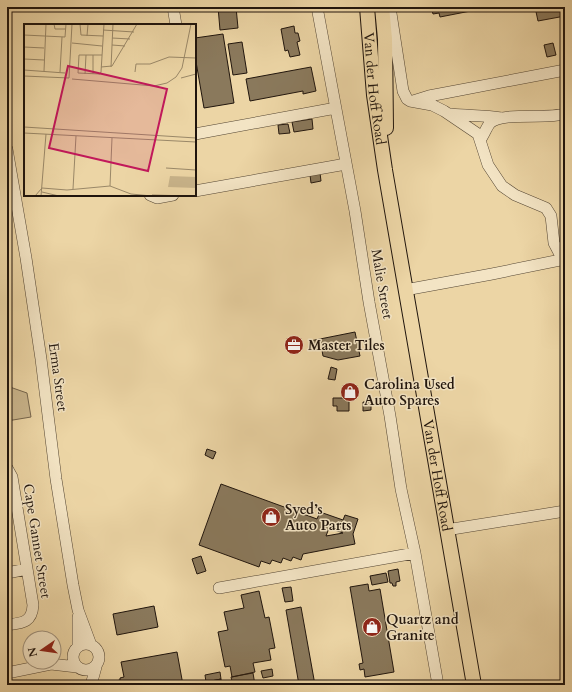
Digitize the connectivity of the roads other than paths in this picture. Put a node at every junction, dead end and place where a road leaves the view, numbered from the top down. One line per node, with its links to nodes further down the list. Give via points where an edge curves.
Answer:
1 (173, 7): 6 (street)
2 (316, 7): 9 (street, Malie Street)
3 (367, 7): 17 (main road, Van der Hoff Road, via 374,95)
4 (382, 7): 17 (main road, Van der Hoff Road, via 385,39)
5 (390, 7): 8 (street, via 404,91)
6 (176, 24)
7 (565, 70): 8 (street)
8 (410, 101): 10 (street, via 432,106)
9 (336, 108): 13 (street); 16 (street, Malie Street)
10 (450, 114): 12 (street); 14 (street, via 473,129)
11 (565, 114): 12 (street)
12 (501, 118): 14 (street, via 489,125)
13 (196, 134)
14 (480, 140): 21 (street, via 488,165 502,186 515,195 546,208 551,216 554,243)
15 (7, 149): 31 (street, Erma Street, via 26,258 56,479)
16 (346, 164): 18 (street); 27 (street, Malie Street, via 401,489)
17 (385, 170): 22 (main road, Van der Hoff Road)
18 (196, 191)
19 (150, 196): 20 (street)
20 (168, 196)
21 (564, 260): 22 (street)
22 (405, 290): 26 (main road, Van der Hoff Road)
23 (7, 468): 25 (street, Cape Gannet Street, via 12,477)
24 (565, 511): 26 (street)
25 (12, 516): 28 (street, Cape Gannet Street)
26 (446, 530): 44 (main road, Van der Hoff Road)
27 (415, 553): 30 (street); 43 (street, Malie Street)
28 (27, 569): 29 (street); 32 (street, Cape Gannet Street, via 33,605 30,618)
29 (7, 573)
30 (219, 588)
31 (78, 610): 33 (street, Erma Street); 34 (street, Erma Street)
32 (7, 625)
33 (91, 645): 34 (street, via 86,644); 37 (street, via 99,654 100,659)
34 (76, 649): 35 (street); 38 (street, via 73,659)
35 (62, 657)
36 (62, 666): 38 (street)
37 (96, 667): 38 (street, via 89,671); 42 (street)
38 (78, 668): 41 (street)
39 (22, 670): 40 (street)
40 (7, 673)
41 (86, 685)
42 (91, 685)
43 (438, 685)
44 (474, 685)

